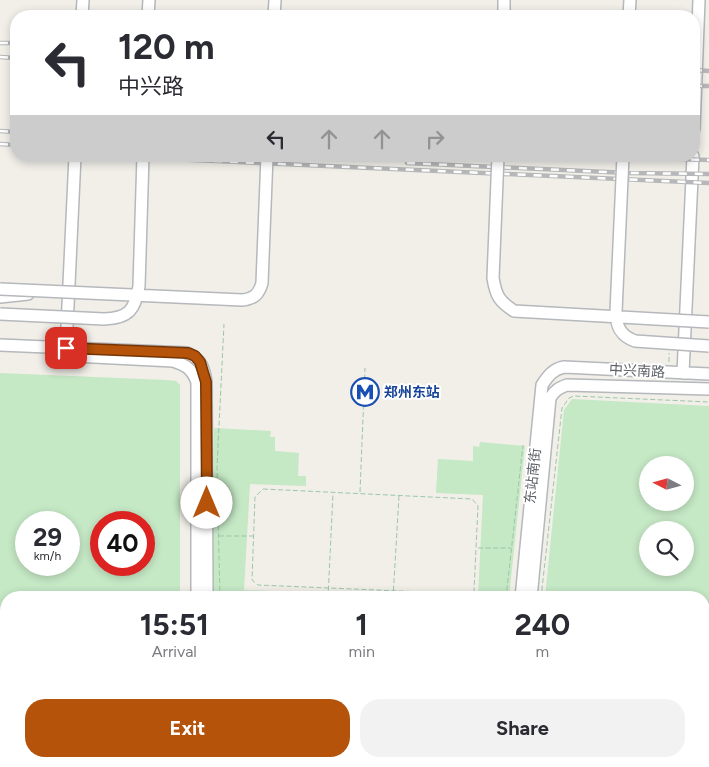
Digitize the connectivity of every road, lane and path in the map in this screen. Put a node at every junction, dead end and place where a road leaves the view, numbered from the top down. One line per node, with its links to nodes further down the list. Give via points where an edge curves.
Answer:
1 (75, 162): 15 (street)
2 (143, 162): 10 (street, bridge, via 139,286 131,310 119,318 104,319)
3 (268, 162): 8 (street, bridge, via 262,283 260,292 251,299)
4 (498, 162): 11 (street, bridge, via 493,278 495,291 502,303 514,311)
5 (622, 162): 14 (street, bridge, via 618,328 635,342)
6 (693, 162): 19 (street)
7 (0, 289): 8 (street, bridge)
8 (49, 291): 9 (street, bridge)
9 (0, 297)
10 (0, 314)
11 (709, 322)
12 (224, 324): 29 (path, via 217,467)
13 (0, 345): 15 (street)
14 (709, 346)
15 (66, 348): 21 (street, via 188,353 200,362)
16 (0, 351): 21 (street, via 173,361 189,368)
17 (564, 367): 19 (street, 中兴南路); 40 (street, 东站南街, via 552,372 542,385)
18 (365, 368): 27 (path)
19 (683, 373): 20 (street, 中兴南路)
20 (709, 374)
21 (202, 382): 34 (street); 35 (street)
22 (567, 385): 23 (street, 中兴南路); 41 (street, 东站南街, via 558,388 550,398)
23 (709, 389)
24 (709, 402): 42 (path, via 569,398 563,405)
25 (523, 444): 32 (path)
26 (333, 492): 27 (path); 30 (path, via 262,489 255,497); 33 (path)
27 (360, 493): 28 (path)
28 (399, 495): 31 (path, via 472,498 478,506); 37 (path)
29 (218, 536): 30 (path); 36 (path)
30 (254, 536): 33 (path, via 252,580 258,585)
31 (477, 548): 32 (path); 38 (path)
32 (512, 548): 39 (path)
33 (328, 588): 37 (path)
34 (198, 591)
35 (207, 591)
36 (220, 591)
37 (394, 591)
38 (474, 591)
39 (507, 591)
40 (522, 591)
41 (532, 591)
42 (542, 591)

